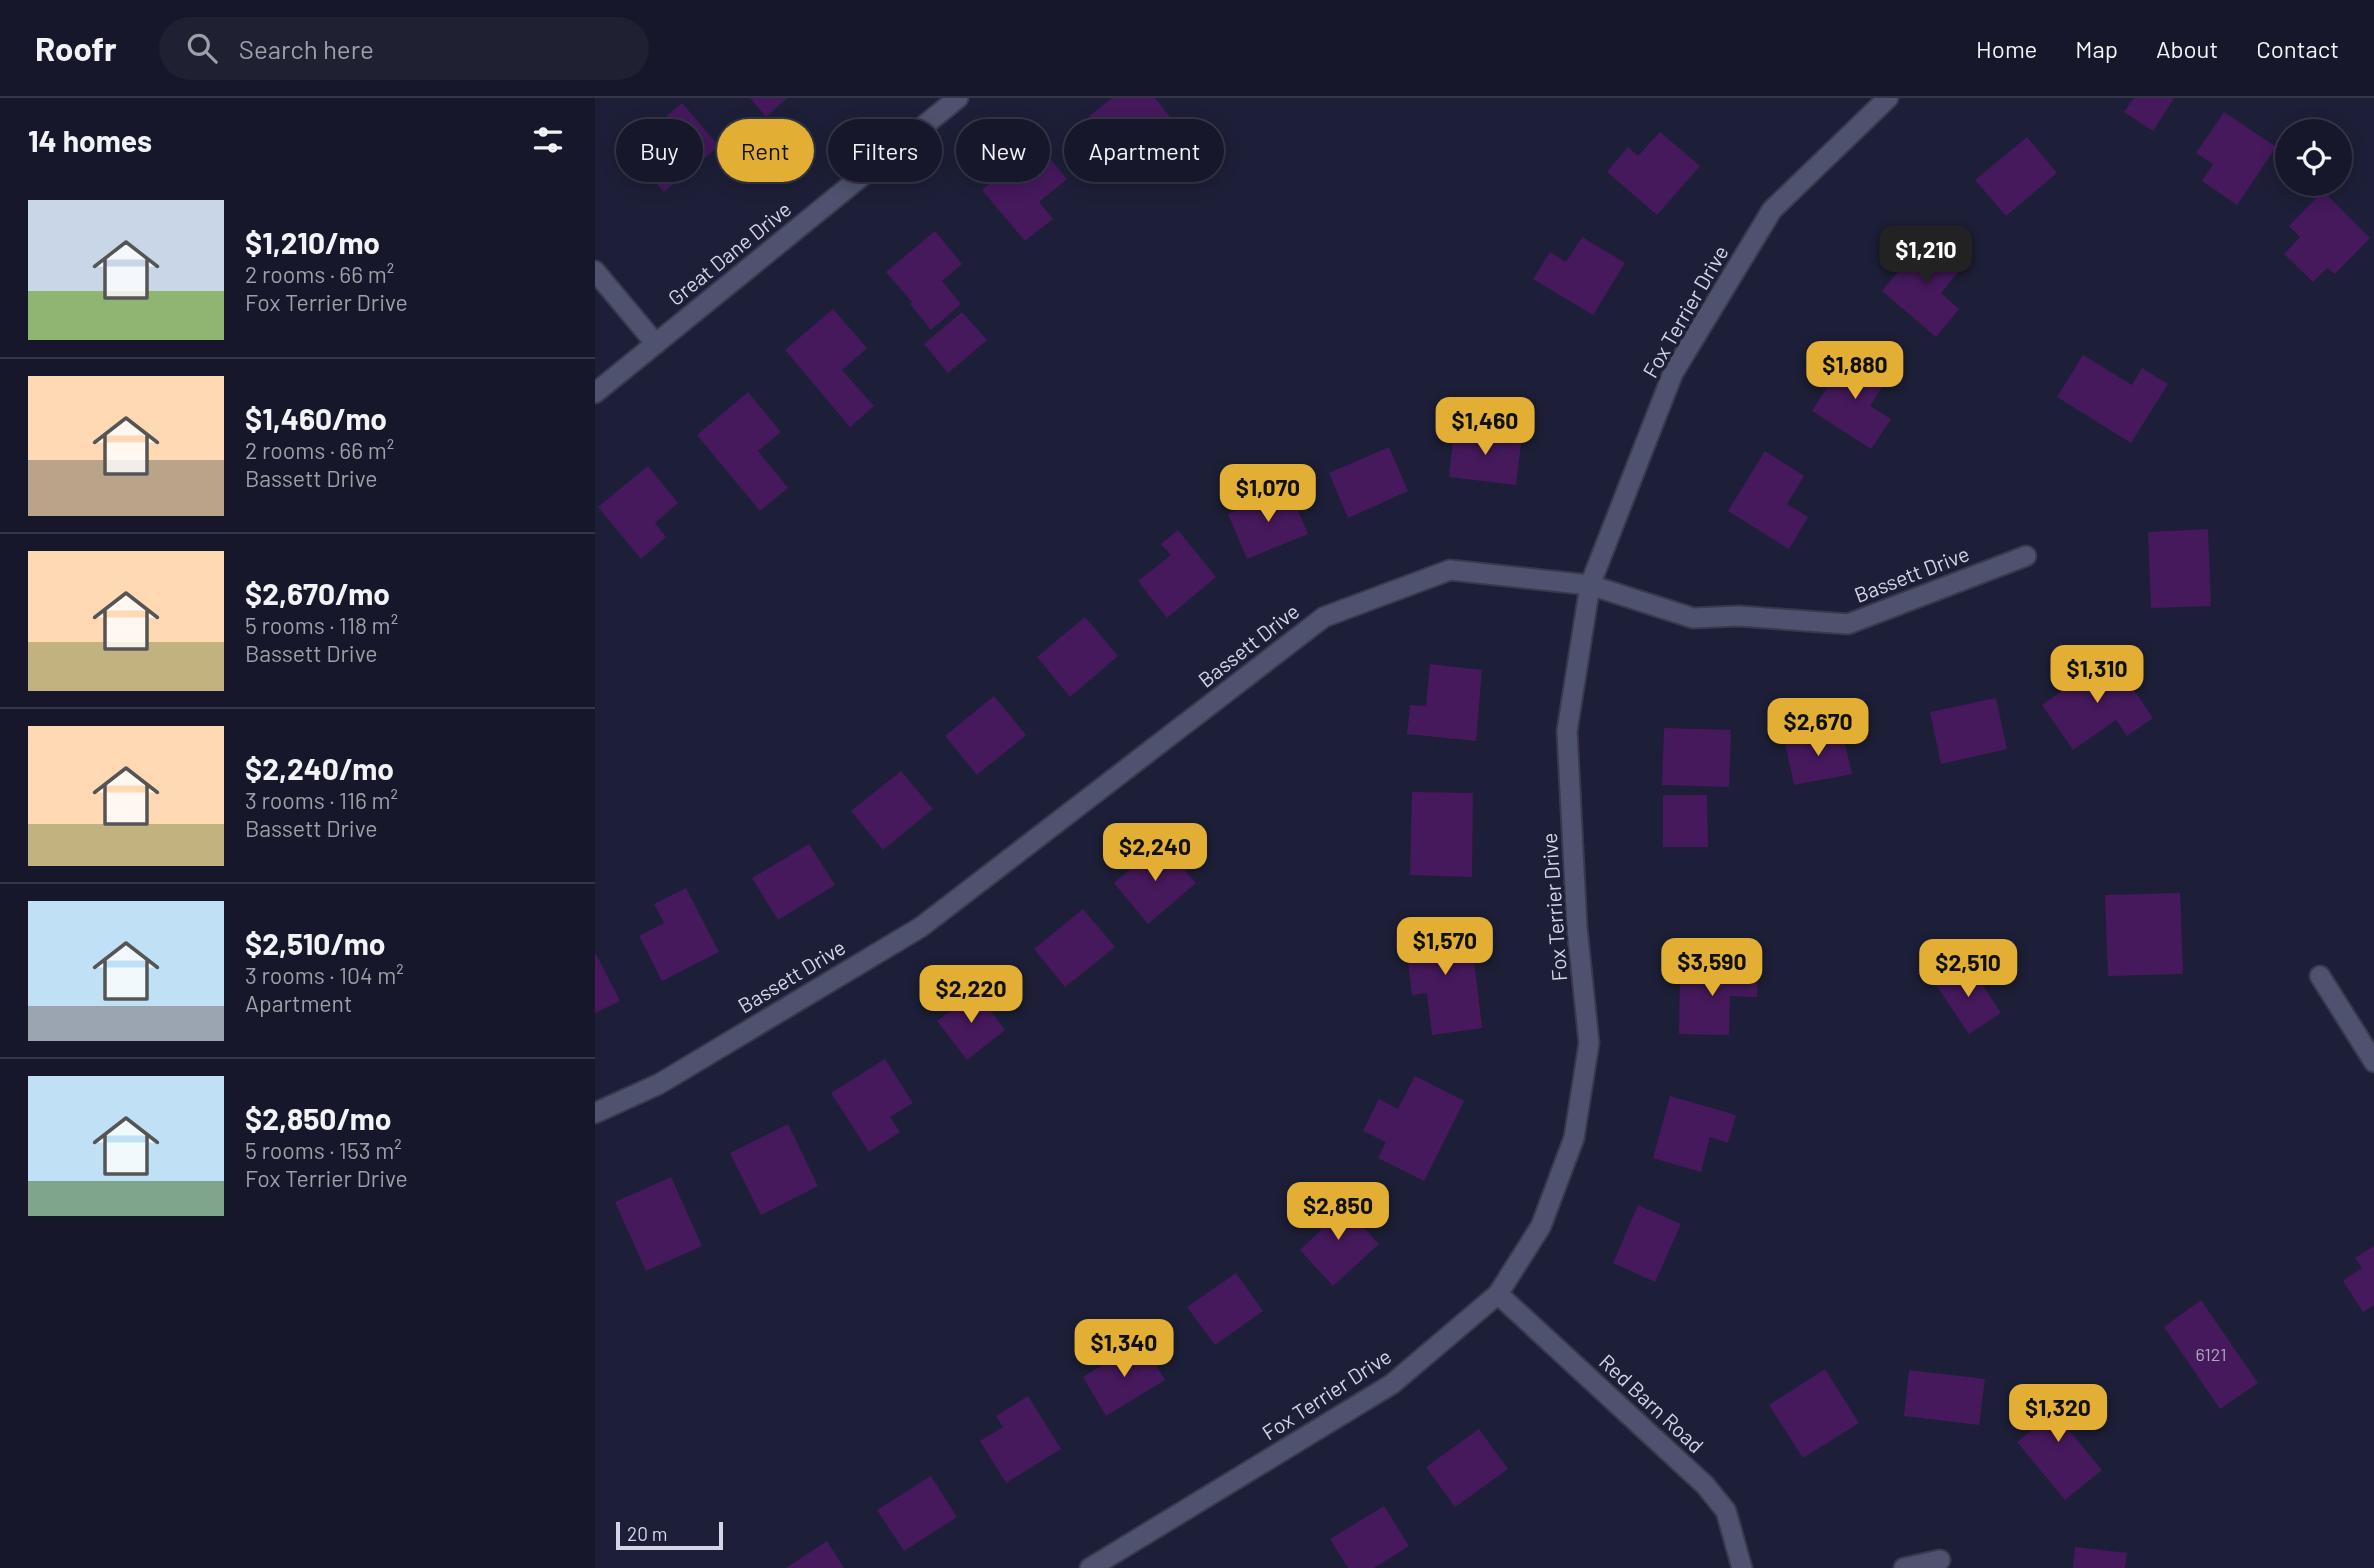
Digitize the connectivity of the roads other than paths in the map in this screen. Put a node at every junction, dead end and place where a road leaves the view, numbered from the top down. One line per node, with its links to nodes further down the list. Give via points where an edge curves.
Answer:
1 (958, 98): 4 (street, Great Dane Drive)
2 (1888, 98): 7 (street, Fox Terrier Drive, via 1772,210 1673,373)
3 (595, 271): 4 (street)
4 (656, 344): 5 (street, Great Dane Drive)
5 (595, 393)
6 (2026, 556): 7 (street, Bassett Drive, via 1848,624 1739,616 1693,618)
7 (1590, 585): 10 (street, Bassett Drive, via 1450,570 1324,617 921,927 659,1084); 11 (street, Fox Terrier Drive, via 1567,731 1577,928 1589,1043 1574,1138 1541,1226)
8 (2320, 976): 9 (street)
9 (2374, 1062)
10 (595, 1113)
11 (1498, 1294): 13 (street, Fox Terrier Drive, via 1392,1384); 14 (street, Red Barn Road, via 1705,1485 1726,1511)
12 (1940, 1560): 15 (street)
13 (1090, 1568)
14 (1742, 1568)
15 (1904, 1568)

